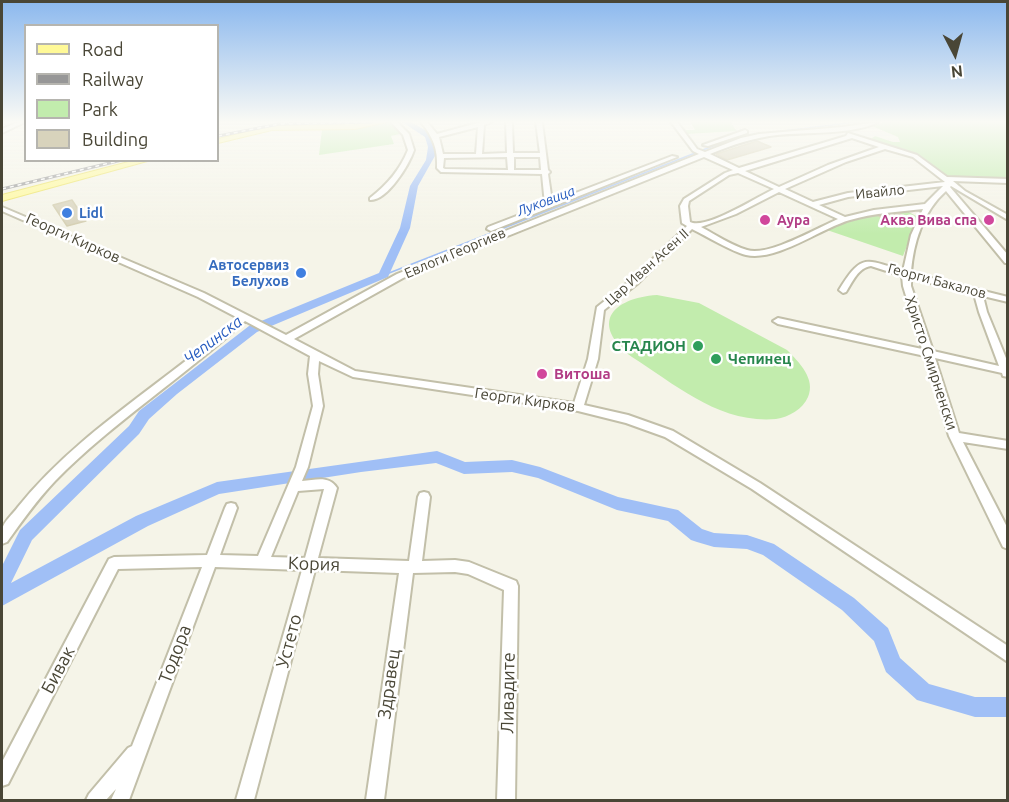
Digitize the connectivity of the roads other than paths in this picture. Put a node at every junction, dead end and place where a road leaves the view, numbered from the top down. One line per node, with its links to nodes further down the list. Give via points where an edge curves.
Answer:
1 (406, 159): 20 (street, via 399,173)
2 (441, 159): 13 (street, via 440,168 447,172)
3 (510, 159): 13 (street)
4 (545, 159): 14 (street)
5 (670, 159): 23 (street, Евлоги Георгиев)
6 (690, 159): 38 (street, Евлоги Георгиев, via 400,276)
7 (715, 159): 12 (street)
8 (774, 159): 12 (street)
9 (843, 159): 18 (street, Цар Иван Асен II)
10 (919, 159): 17 (street)
11 (140, 162): 21 (main road)
12 (739, 170): 18 (street); 29 (street, via 692,195 684,206)
13 (511, 172): 14 (street)
14 (546, 172): 23 (street)
15 (988, 180): 16 (street, Ивайло); 17 (street, Ивайло); 19 (street)
16 (1008, 181)
17 (947, 183): 22 (street, Ивайло, via 848,195); 24 (street, Христо Смирненски); 27 (street); 31 (street)
18 (779, 189): 22 (street); 29 (street, Цар Иван Асен II, via 703,225)
19 (1008, 189)
20 (372, 199)
21 (2, 201): 26 (street, Георги Кирков)
22 (811, 205): 28 (street)
23 (549, 206): 30 (street, Евлоги Георгиев)
24 (927, 206): 28 (street); 32 (street, Христо Смирненски)
25 (2, 209): 26 (street, Георги Кирков)
26 (11, 211): 36 (street, Георги Кирков)
27 (1008, 218)
28 (844, 219): 29 (street, via 756,254)
29 (687, 223): 42 (street, Цар Иван Асен II, via 634,282 600,309 593,358)
30 (491, 229)
31 (1008, 261)
32 (906, 275): 33 (street, Георги Бакалов, via 876,264 864,264 850,276); 34 (street, Георги Бакалов); 39 (street, Христо Смирненски)
33 (843, 290)
34 (978, 293): 35 (street, Георги Бакалов); 41 (street)
35 (1008, 300)
36 (244, 318): 38 (street, Георги Кирков); 49 (street, via 57,472)
37 (778, 321): 39 (street)
38 (285, 340): 40 (street, Георги Кирков)
39 (929, 353): 41 (street); 43 (street, Христо Смирненски)
40 (315, 356): 42 (street, Георги Кирков, via 364,377); 45 (street, via 313,374 318,406)
41 (1007, 373)
42 (578, 407): 57 (street, Георги Кирков, via 649,426 695,448)
43 (955, 436): 44 (street); 48 (street, Христо Смирненски)
44 (1008, 445)
45 (299, 477): 52 (street); 54 (street, Устето, via 330,485 331,492)
46 (424, 497): 55 (street, Здравец)
47 (231, 508): 51 (street, Тодора)
48 (1002, 522): 50 (street, Христо Смирненски)
49 (2, 538)
50 (1008, 543)
51 (210, 561): 52 (street, Кория); 53 (street, Кория); 58 (street, Тодора)
52 (262, 562): 54 (street, Кория)
53 (114, 563): 59 (street, Бивак)
54 (310, 564): 55 (street, Кория); 62 (street, Устето)
55 (411, 567): 56 (street, Кория, via 469,568); 63 (street, Здравец)
56 (511, 586): 64 (street, Ливадите)
57 (1008, 655)
58 (138, 749): 60 (street); 61 (street, Тодора)
59 (2, 778)
60 (95, 801)
61 (120, 801)
62 (245, 801)
63 (375, 801)
64 (506, 801)

